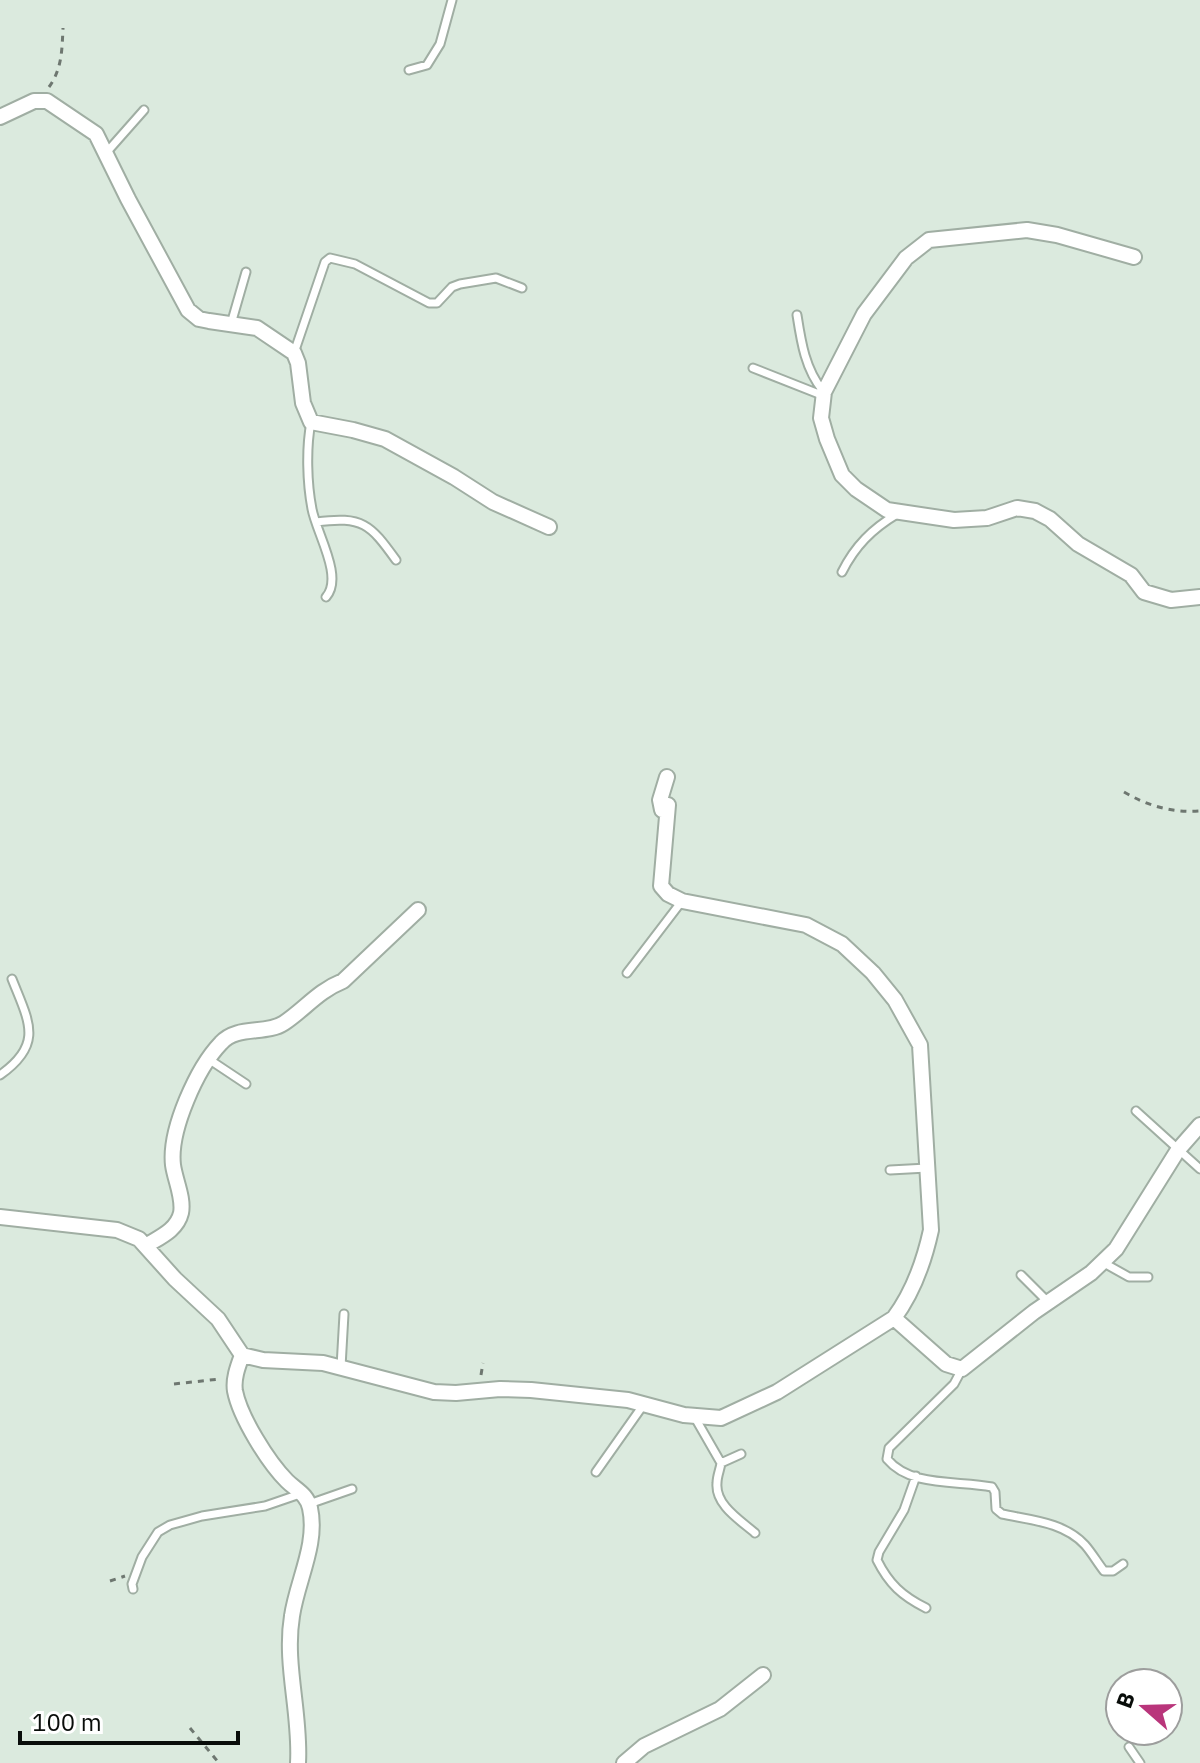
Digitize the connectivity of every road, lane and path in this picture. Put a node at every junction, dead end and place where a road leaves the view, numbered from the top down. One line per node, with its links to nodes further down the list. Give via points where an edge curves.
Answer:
1 (452, 0): 3 (lane, via 440,44 427,65)
2 (63, 28): 4 (path, via 57,75)
3 (409, 70)
4 (41, 100): 6 (street); 7 (street, via 91,129)
5 (144, 110): 7 (lane)
6 (0, 117)
7 (106, 153): 12 (street, via 188,310 199,319)
8 (1134, 257): 15 (street, via 1027,230 929,240 906,258 864,314)
9 (246, 272): 12 (lane)
10 (522, 288): 13 (lane, via 496,278 452,287 437,303 429,303 355,264 330,258)
11 (797, 315): 15 (lane, via 807,361)
12 (231, 324): 13 (street, via 257,328)
13 (294, 353): 16 (street)
14 (753, 368): 15 (lane)
15 (824, 394): 17 (street, via 821,418 842,475 875,503)
16 (311, 422): 18 (lane, via 310,492); 19 (street, via 385,439 493,502)
17 (899, 513): 21 (lane, via 879,524); 23 (street, via 954,520 987,518 1017,508 1035,511 1131,575 1144,592 1171,600)
18 (316, 522): 20 (lane, via 364,525 380,536); 22 (lane, via 332,578)
19 (549, 527)
20 (396, 560)
21 (842, 572)
22 (326, 597)
23 (1200, 597)
24 (667, 777): 27 (street, via 660,800 662,810 668,805 661,886)
25 (1124, 792): 26 (path, via 1159,808)
26 (1200, 811)
27 (682, 901): 29 (lane); 37 (street, via 806,925 842,944 873,973 920,1045)
28 (418, 910): 31 (street, via 343,981 308,1001 281,1026 229,1037)
29 (627, 973)
30 (12, 979): 32 (lane, via 26,1013 29,1044)
31 (210, 1060): 33 (lane); 41 (street, via 191,1090 175,1134 173,1167 181,1214 173,1228)
32 (0, 1075)
33 (246, 1084)
34 (1136, 1111): 36 (lane)
35 (1200, 1125): 36 (street)
36 (1178, 1150): 38 (lane); 42 (street)
37 (927, 1168): 39 (lane); 47 (street, via 931,1230 914,1284)
38 (1200, 1169)
39 (890, 1170)
40 (0, 1217): 41 (street, via 117,1230)
41 (147, 1245): 48 (street, via 218,1319)
42 (1104, 1263): 44 (lane, via 1129,1277); 45 (street)
43 (1021, 1275): 45 (lane)
44 (1148, 1277)
45 (1048, 1302): 50 (street)
46 (344, 1314): 49 (lane)
47 (894, 1318): 50 (street, via 946,1364); 54 (street, via 737,1412 721,1418)
48 (242, 1355): 49 (street); 51 (street)
49 (341, 1367): 53 (street, via 434,1392 531,1390)
50 (962, 1369): 58 (lane, via 942,1397 889,1448 892,1465)
51 (235, 1377): 52 (path); 60 (street, via 242,1410 259,1442)
52 (174, 1384)
53 (644, 1404): 54 (street); 57 (lane)
54 (694, 1416): 56 (lane)
55 (741, 1454): 56 (lane)
56 (721, 1463): 61 (lane, via 719,1498)
57 (596, 1472)
58 (916, 1476): 62 (lane, via 992,1487 1002,1514 1069,1533 1083,1542 1104,1571); 64 (lane, via 877,1560 892,1586)
59 (352, 1489): 60 (lane)
60 (306, 1499): 63 (lane, via 187,1519 158,1532 142,1557); 69 (street, via 310,1539 289,1640)
61 (755, 1533)
62 (1123, 1564)
63 (133, 1589)
64 (926, 1608)
65 (763, 1675): 70 (street, via 720,1709 644,1746)
66 (190, 1728): 68 (path)
67 (1129, 1747): 71 (lane)
68 (219, 1763)
69 (298, 1763)
70 (624, 1763)
71 (1140, 1763)

